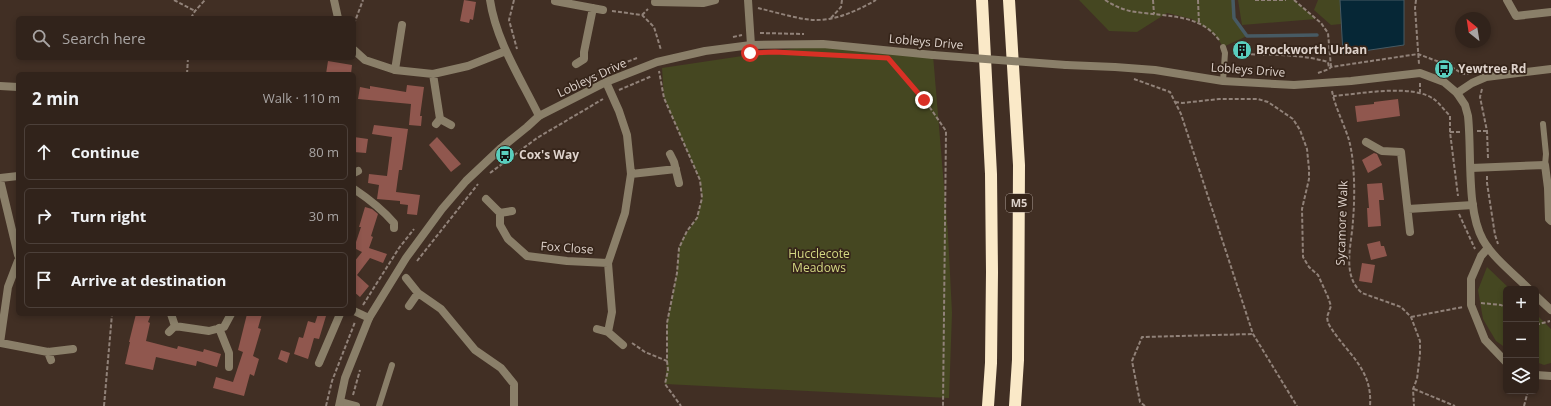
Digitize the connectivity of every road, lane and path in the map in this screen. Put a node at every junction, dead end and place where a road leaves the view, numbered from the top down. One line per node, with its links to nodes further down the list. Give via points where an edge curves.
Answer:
1 (174, 0): 25 (path)
2 (205, 0): 25 (path)
3 (334, 0): 29 (street)
4 (363, 0): 30 (path)
5 (490, 0): 37 (street, via 492,14)
6 (514, 0): 39 (path, via 509,20)
7 (554, 0): 23 (street)
8 (715, 0): 21 (street, via 703,3)
9 (842, 0): 31 (path, via 841,7)
10 (876, 0): 31 (path, via 858,11)
11 (982, 0): 138 (highway, M5, via 991,174 992,355)
12 (1009, 0): 139 (highway, M5, via 1019,165 1018,360)
13 (1105, 0): 27 (path, via 1130,11)
14 (1153, 0): 27 (path)
15 (1198, 0): 32 (path)
16 (1255, 0): 17 (path)
17 (1286, 0)
18 (1294, 0): 45 (path, via 1328,32)
19 (1416, 0): 40 (path, via 1414,8)
20 (1507, 0): 26 (street, via 1516,16)
21 (655, 2)
22 (748, 3): 31 (path, via 812,20); 34 (street)
23 (593, 8): 24 (street); 44 (street, via 584,59)
24 (603, 10): 35 (path, via 642,15 654,27)
25 (195, 11): 28 (path)
26 (1551, 12)
27 (1154, 14): 32 (path, via 1191,20)
28 (192, 16)
29 (338, 16)
30 (356, 19)
31 (830, 19)
32 (1199, 24): 36 (path, via 1208,28 1219,39)
33 (402, 25): 47 (street)
34 (751, 45): 43 (street, Lobleys Drive, via 705,50); 54 (street, Lobleys Drive, bridge, via 823,44 933,55 1155,70)
35 (661, 50)
36 (1224, 50): 45 (path, via 1314,58 1328,62); 54 (lane)
37 (506, 51): 50 (street, via 468,66); 63 (street)
38 (356, 52): 47 (street, via 365,60)
39 (518, 53)
40 (1418, 54): 45 (path); 49 (path); 51 (path, via 1450,66 1463,74)
41 (896, 59): 137 (path, via 888,58 924,100 946,131)
42 (188, 60): 48 (path)
43 (657, 62): 55 (street, Lobleys Drive); 122 (path, via 664,98 700,180 702,198 697,218 687,230 679,248 667,323)
44 (576, 64)
45 (1330, 68): 56 (path)
46 (1551, 69): 60 (street, via 1486,77)
47 (395, 70): 50 (street)
48 (187, 72)
49 (1420, 73): 56 (street, Lobleys Drive); 59 (path); 60 (street, Lobleys Drive, via 1444,82)
50 (433, 74): 65 (street, via 438,121)
51 (1471, 74)
52 (653, 75): 61 (path)
53 (1129, 77): 62 (path, via 1167,90)
54 (1223, 81): 56 (street, Lobleys Drive, via 1294,85)
55 (606, 82): 61 (street); 63 (street, Lobleys Drive)
56 (1331, 82)
57 (0, 86): 58 (street)
58 (16, 87)
59 (1420, 92): 83 (path, via 1435,100 1450,116); 108 (path, Sycamore Walk, via 1406,90 1333,96 1351,151 1352,279 1362,293 1401,307)
60 (1457, 93): 69 (street, Lobleys Drive, via 1465,105 1468,116)
61 (612, 94): 71 (street, via 627,135); 73 (path, via 537,138)
62 (1175, 102): 115 (path); 142 (path, via 1258,99 1268,102 1293,118 1307,148 1309,169 1302,209 1303,257 1318,275 1328,297 1331,306 1327,317 1328,323 1366,374)
63 (539, 116): 76 (street, Lobleys Drive)
64 (1543, 124): 68 (lane)
65 (452, 125)
66 (1366, 142): 84 (street, via 1382,151 1401,152)
67 (670, 154): 70 (street)
68 (1545, 165): 69 (street); 78 (street)
69 (1471, 168): 82 (street, Lobleys Drive)
70 (676, 169): 71 (street); 77 (street)
71 (631, 174): 93 (street, via 625,213)
72 (16, 176): 74 (street)
73 (486, 177)
74 (0, 179): 90 (street)
75 (481, 181): 79 (path)
76 (466, 182): 79 (path); 109 (street, Lobleys Drive, via 442,209 406,258)
77 (680, 183)
78 (1550, 188): 87 (street)
79 (474, 189): 95 (path)
80 (356, 190): 88 (street, via 374,202 394,223)
81 (486, 199): 86 (street)
82 (1473, 205): 83 (street); 91 (street, Lobleys Drive, via 1476,223)
83 (1458, 206): 84 (street); 92 (path, via 1459,214 1475,249)
84 (1408, 209): 89 (street)
85 (512, 211): 86 (street)
86 (500, 213): 93 (street, Fox Close, via 500,225 508,239 527,256)
87 (1551, 221)
88 (394, 228)
89 (1410, 232)
90 (16, 247)
91 (1488, 248): 92 (street); 96 (street, Lobleys Drive)
92 (1481, 256): 99 (street, via 1471,279)
93 (608, 263): 114 (street, via 612,312)
94 (16, 266): 116 (street, via 8,287)
95 (406, 278): 97 (street)
96 (1526, 286)
97 (418, 293): 100 (street); 135 (street, via 441,309 475,350 501,368 514,384)
98 (1539, 299): 102 (street)
99 (1471, 305): 101 (path, via 1484,303); 108 (path); 120 (street, via 1485,340)
100 (409, 306)
101 (1503, 306)
102 (1551, 310)
103 (356, 312): 109 (street)
104 (112, 316): 133 (path)
105 (171, 316): 112 (street, via 172,329 209,331)
106 (230, 316): 112 (street, via 224,327)
107 (339, 316): 123 (street)
108 (1411, 317): 129 (path, via 1420,342 1417,379)
109 (369, 318): 131 (street, Lobleys Drive, via 346,378)
110 (1550, 321): 111 (path)
111 (1539, 324)
112 (219, 328): 126 (street, via 229,353)
113 (597, 329): 114 (street)
114 (608, 332): 117 (street)
115 (1253, 334): 140 (path, via 1142,337 1132,361 1140,402); 141 (path)
116 (0, 343): 119 (street)
117 (623, 345): 122 (path, via 632,343 645,352)
118 (73, 349): 119 (street)
119 (48, 352): 121 (street)
120 (1503, 359)
121 (51, 360)
122 (667, 361): 136 (path, via 665,384)
123 (319, 363)
124 (361, 365): 132 (path)
125 (392, 366): 134 (lane)
126 (229, 367)
127 (1539, 373): 128 (street)
128 (1551, 376)
129 (1413, 389): 143 (path); 144 (path)
130 (1527, 394): 145 (path)
131 (340, 404): 132 (street)
132 (354, 405)
133 (104, 406)
134 (379, 406)
135 (514, 406)
136 (681, 406)
137 (943, 406)
138 (988, 406)
139 (1015, 406)
140 (1145, 406)
141 (1297, 406)
142 (1370, 406)
143 (1414, 406)
144 (1455, 406)
145 (1524, 406)

